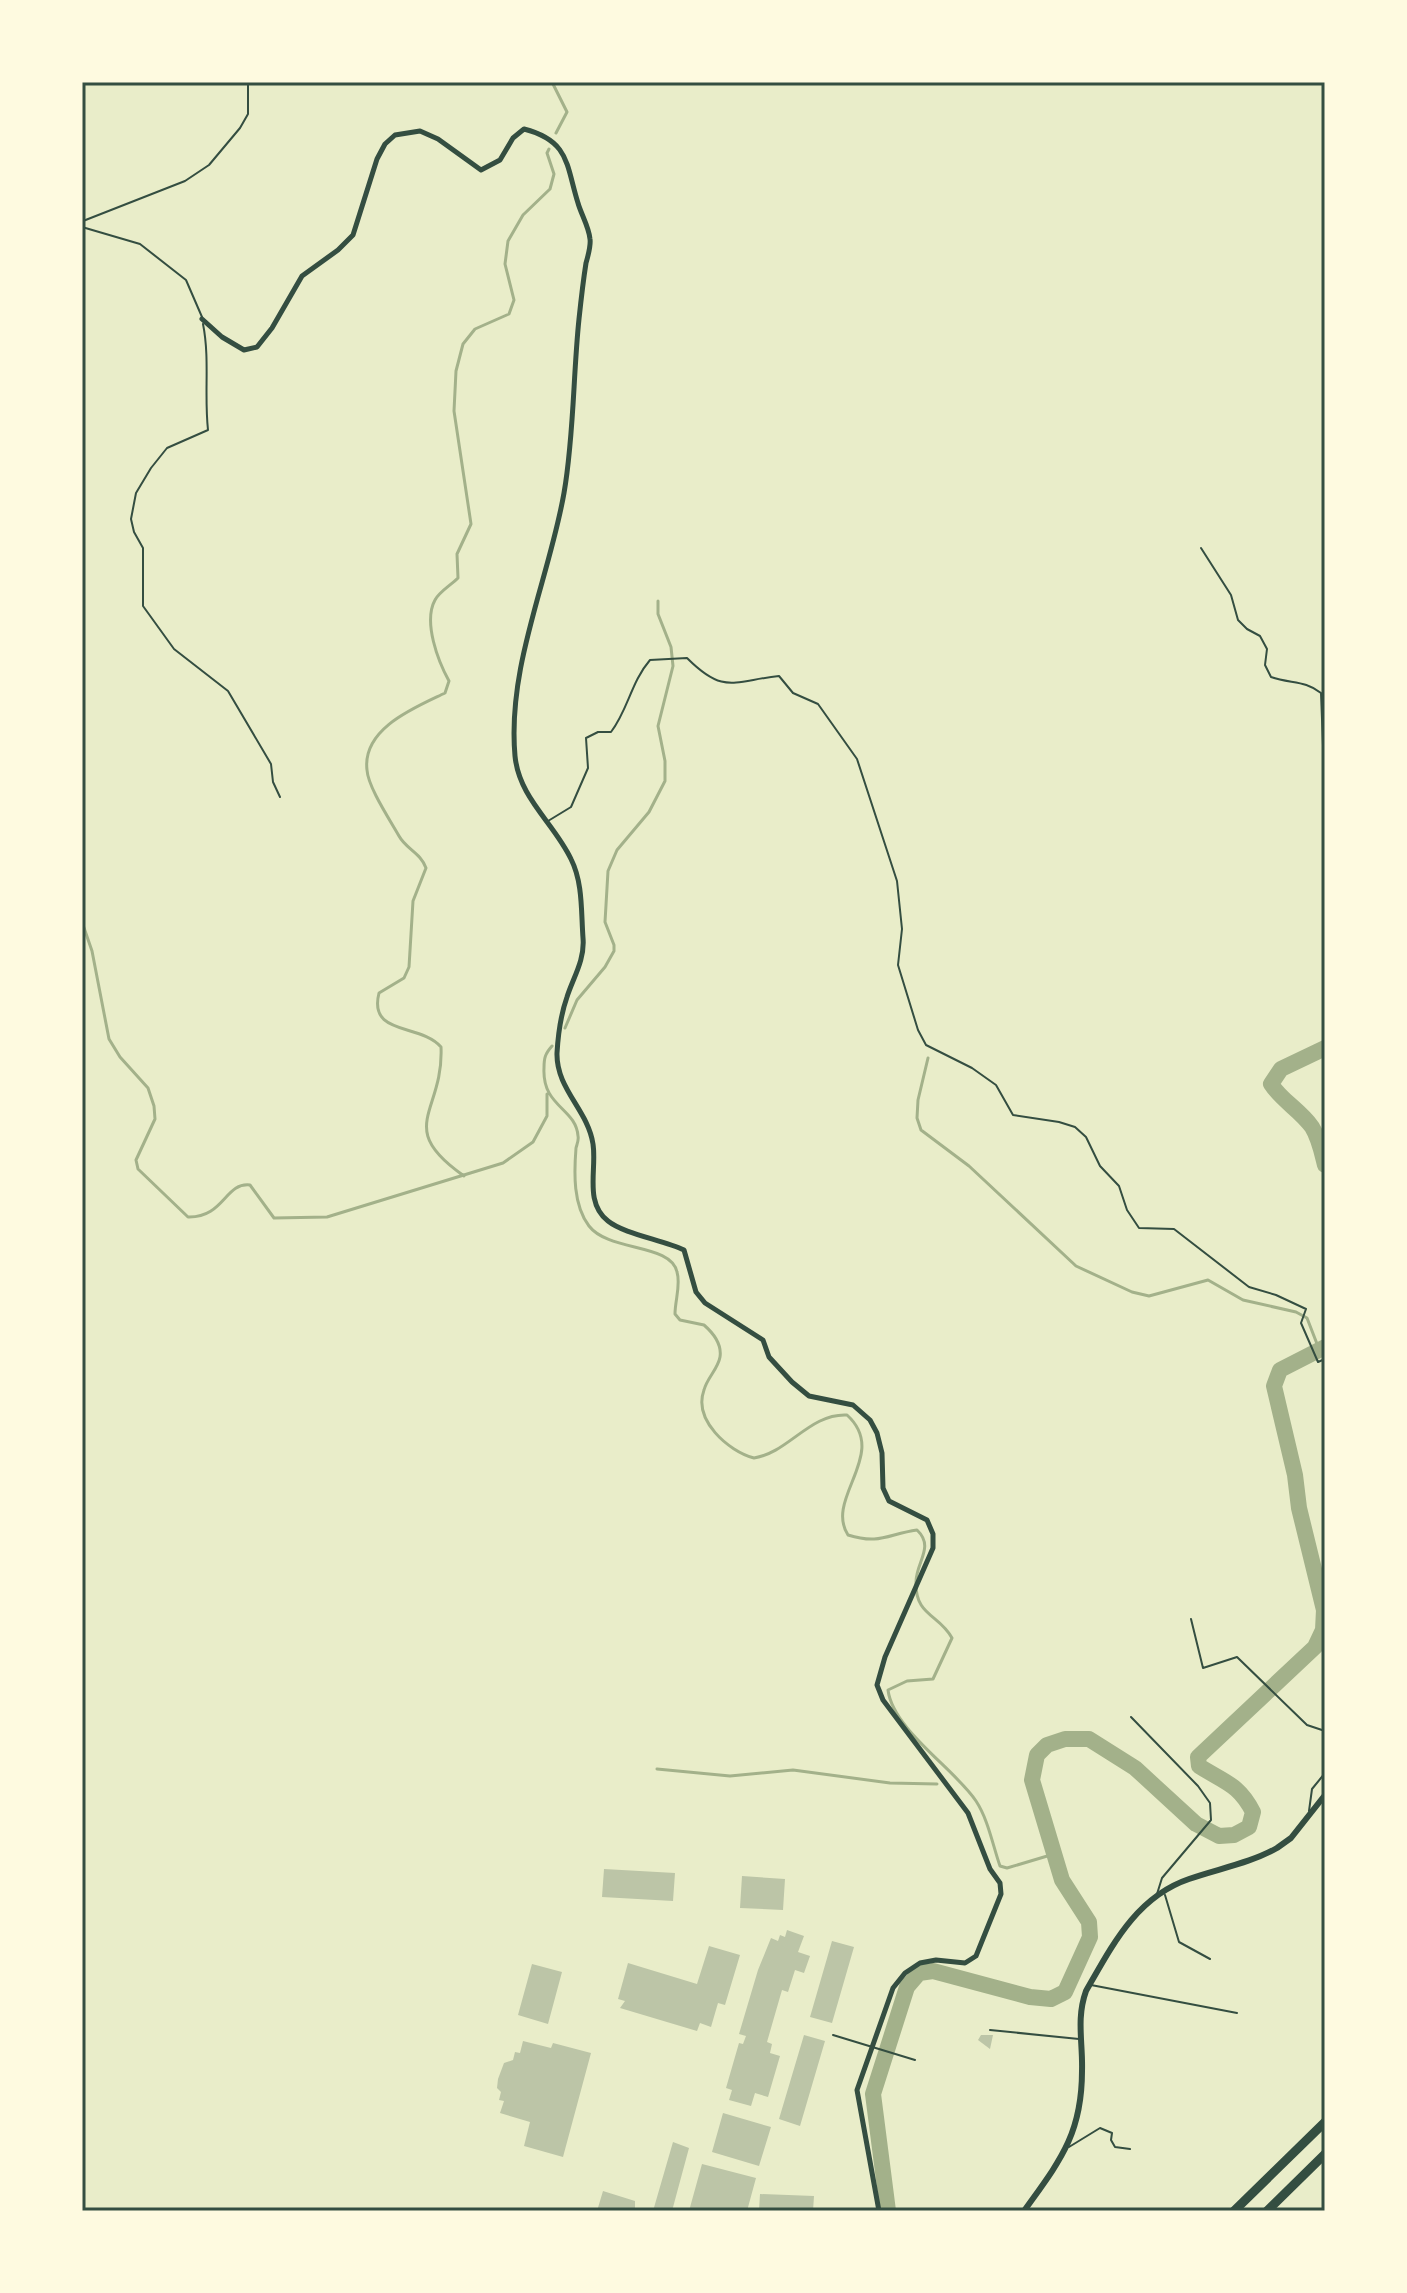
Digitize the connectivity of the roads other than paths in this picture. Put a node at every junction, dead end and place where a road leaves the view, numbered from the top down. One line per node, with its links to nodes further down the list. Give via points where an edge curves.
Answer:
1 (82, 227): 2 (lane, via 140,244 186,280)
2 (202, 319): 4 (lane, via 208,430 167,448 132,505 134,532 143,548 143,606 174,649 228,691 271,764); 6 (street, via 244,350 257,347 302,276 353,235 377,159 395,135 420,131 481,170 500,160 524,129 557,144 572,174 590,239 564,493 520,668 515,758 528,796)
3 (1201, 548): 5 (lane, via 1231,595 1238,620 1260,636 1271,677 1309,683 1321,693)
4 (280, 797)
5 (1325, 797)
6 (546, 823): 7 (lane, via 571,807 588,768 586,738 611,732 650,660 687,658 713,681 733,685 779,676 793,693 818,704 857,759 897,881 902,929 898,965 926,1045 996,1085 1013,1115 1075,1127 1119,1186 1139,1228 1174,1229 1249,1287 1306,1309 1301,1323 1318,1362); 27 (street, via 579,878 584,944 557,1054 561,1080 593,1142 597,1208 609,1221 684,1250 696,1292 705,1303 763,1340 769,1357 809,1396 853,1405 870,1420 882,1453 883,1488 889,1501 927,1520 933,1534 933,1548 877,1685 968,1813 1001,1894 976,1956 965,1963 920,1963 893,1988 857,2090)
7 (1325, 1359)
8 (1191, 1619): 10 (lane, via 1203,1668 1237,1657 1307,1725)
9 (1131, 1717): 15 (lane, via 1210,1803 1211,1820 1162,1878)
10 (1325, 1731)
11 (1325, 1773): 13 (lane, via 1312,1789)
12 (1325, 1795): 13 (street)
13 (1308, 1816): 14 (street, via 1291,1838 1270,1852)
14 (1164, 1890): 15 (street); 16 (lane, via 1179,1942)
15 (1156, 1895): 17 (street, via 1125,1925)
16 (1210, 1959)
17 (1089, 1985): 18 (lane); 21 (street, via 1079,2015)
18 (1237, 2013)
19 (990, 2030): 21 (lane)
20 (833, 2035): 22 (lane)
21 (1080, 2039): 24 (street, via 1081,2087)
22 (915, 2060)
23 (1325, 2122): 29 (highway)
24 (1068, 2148): 25 (lane, via 1100,2128 1112,2133 1115,2147); 28 (street)
25 (1130, 2149)
26 (1325, 2154): 30 (highway)
27 (879, 2211)
28 (1024, 2211)
29 (1234, 2211)
30 (1267, 2211)

